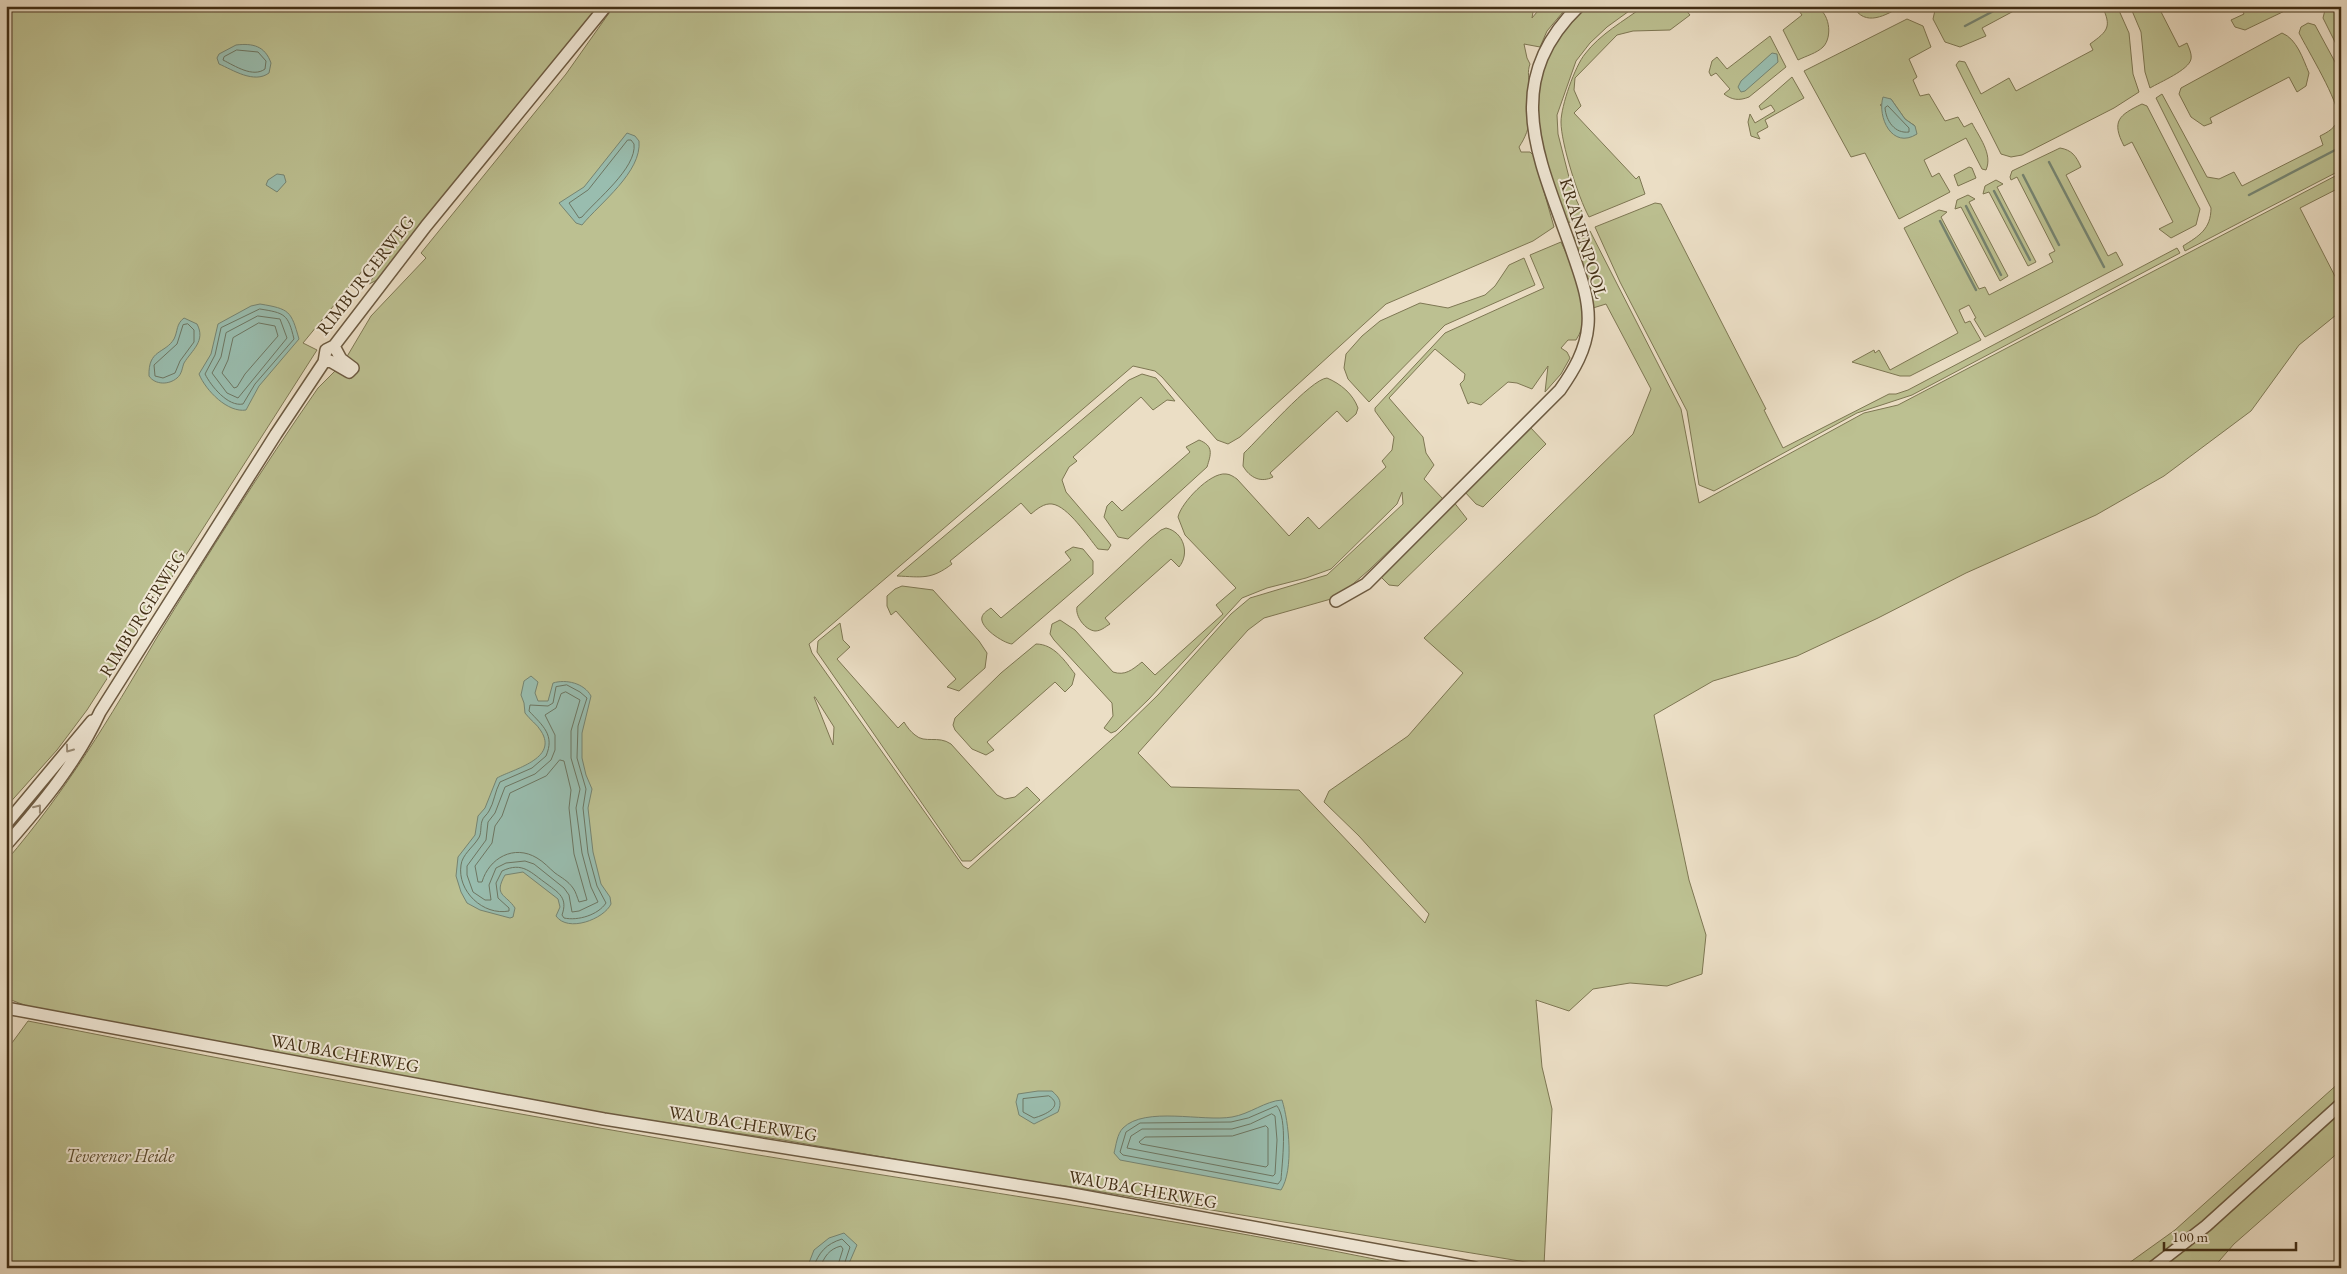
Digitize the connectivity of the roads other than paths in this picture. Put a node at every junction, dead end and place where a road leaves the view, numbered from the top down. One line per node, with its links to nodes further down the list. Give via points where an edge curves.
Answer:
1 (606, 6): 3 (street, RIMBURGERWEG, via 426,226)
2 (1579, 6): 5 (street, KRANENPOOL, via 1550,40 1535,76 1532,98 1533,128 1543,168 1586,296 1588,326 1582,351 1560,390 1366,584)
3 (334, 346): 4 (street, RIMBURGERWEG, via 326,350); 4 (street, via 351,370 330,360)
4 (324, 362): 6 (street, RIMBURGERWEG)
5 (1336, 601)
6 (100, 712): 7 (street, RIMBURGERWEG, one-way to 7); 8 (street, RIMBURGERWEG, one-way to 6, via 64,775 89,737)
7 (6, 824)
8 (6, 845)
9 (6, 1008): 11 (street, WAUBACHERWEG, via 604,1119 1067,1192)
10 (2341, 1104): 12 (street, via 2206,1226)
11 (1476, 1268)
12 (2152, 1268)

